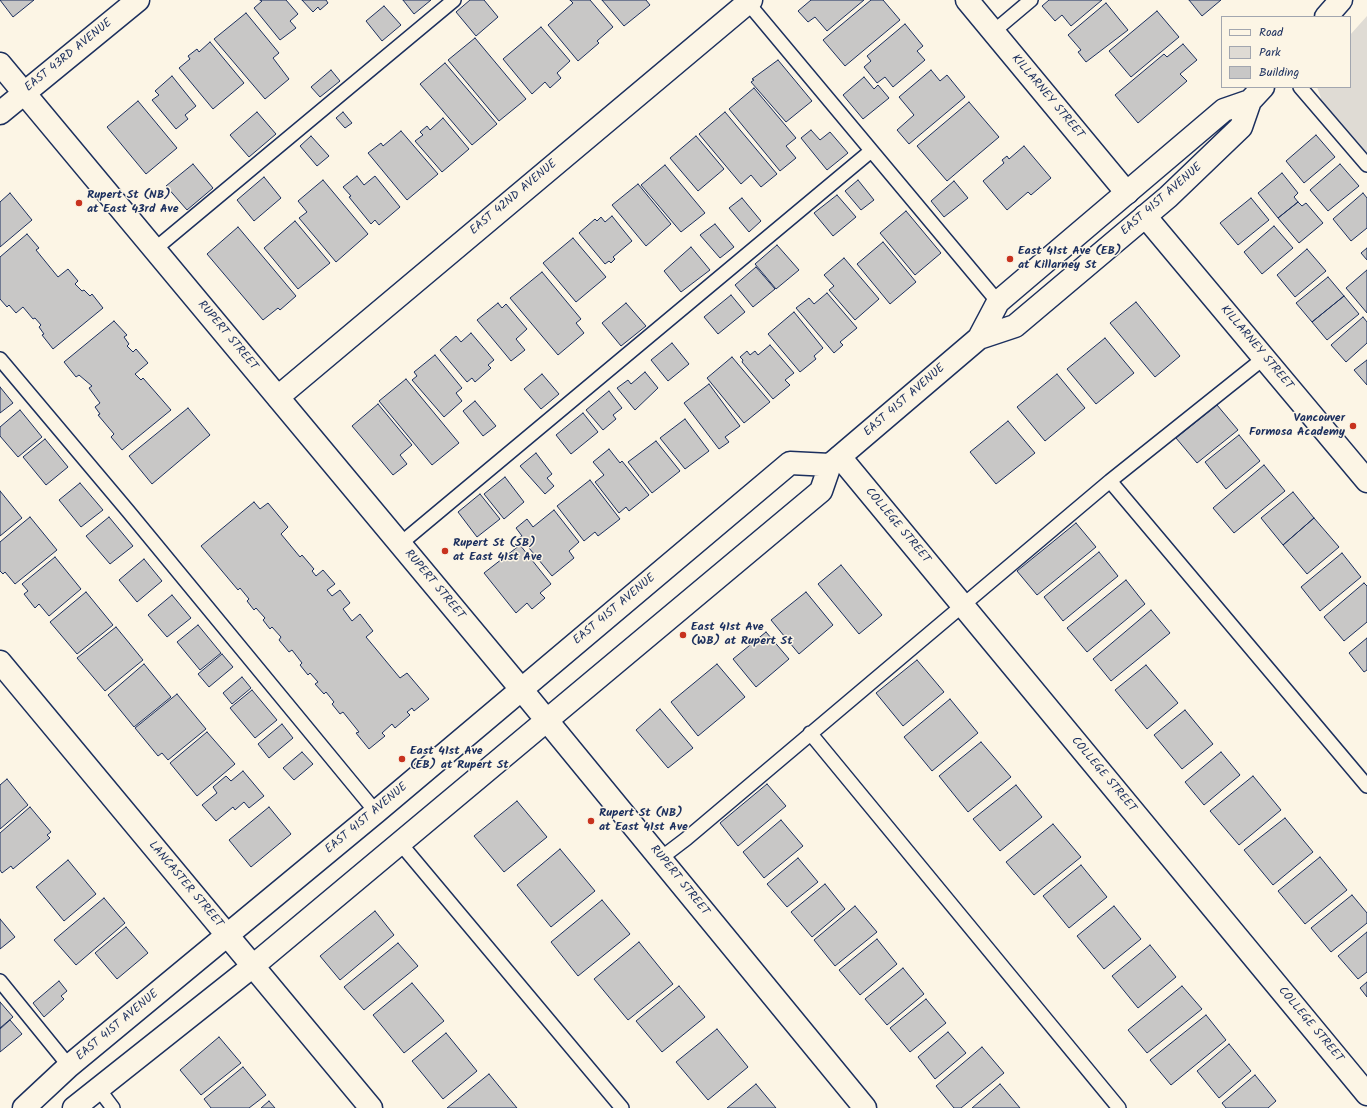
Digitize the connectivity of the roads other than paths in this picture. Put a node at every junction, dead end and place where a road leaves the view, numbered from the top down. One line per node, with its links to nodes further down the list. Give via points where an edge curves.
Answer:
1 (138, 0): 11 (street, EAST 43RD AVENUE)
2 (454, 0): 18 (lane)
3 (967, 0): 8 (street, KILLARNEY STREET)
4 (1031, 0): 8 (lane)
5 (1341, 0): 7 (street)
6 (750, 1): 14 (lane); 23 (street, EAST 42ND AVENUE)
7 (1327, 16)
8 (992, 32): 16 (street, KILLARNEY STREET)
9 (0, 64): 11 (street, RUPERT STREET)
10 (1301, 88): 15 (lane)
11 (24, 93): 13 (street, EAST 43RD AVENUE); 18 (street, RUPERT STREET)
12 (1257, 94): 16 (street, EAST 41ST AVENUE, via 1224,110); 17 (street, EAST 41ST AVENUE, via 1241,127)
13 (0, 113)
14 (872, 151): 19 (lane); 27 (lane)
15 (1367, 165)
16 (1127, 193): 19 (street, EAST 41ST AVENUE)
17 (1145, 216): 20 (street, EAST 41ST AVENUE, via 1015,326); 21 (street, KILLARNEY STREET)
18 (155, 250): 23 (street, RUPERT STREET)
19 (998, 302): 20 (street, EAST 41ST AVENUE)
20 (979, 338): 24 (street, EAST 41ST AVENUE)
21 (1264, 358): 25 (lane); 26 (street, KILLARNEY STREET)
22 (0, 359): 34 (lane)
23 (278, 397): 27 (street, RUPERT STREET)
24 (835, 461): 28 (street, COLLEGE STREET); 30 (street, EAST 41ST AVENUE, via 790,463); 31 (street, EAST 41ST AVENUE, via 821,490)
25 (1110, 481): 28 (lane); 33 (lane)
26 (1367, 481)
27 (400, 544): 30 (street, RUPERT STREET)
28 (962, 605): 32 (lane); 42 (street, COLLEGE STREET)
29 (0, 662): 37 (street, LANCASTER STREET)
30 (522, 689): 31 (street, RUPERT STREET); 34 (street, EAST 41ST AVENUE)
31 (547, 720): 35 (street, EAST 41ST AVENUE); 36 (street, RUPERT STREET)
32 (810, 734): 36 (lane); 49 (lane)
33 (1367, 786)
34 (376, 812): 37 (street, EAST 41ST AVENUE)
35 (400, 843): 38 (street, EAST 41ST AVENUE); 47 (lane)
36 (661, 858): 48 (street, RUPERT STREET)
37 (226, 935): 38 (street, LANCASTER STREET); 40 (street, EAST 41ST AVENUE)
38 (253, 966): 41 (street, EAST 41ST AVENUE); 46 (street, LANCASTER STREET)
39 (0, 981): 40 (lane)
40 (69, 1066): 43 (street, EAST 41ST AVENUE)
41 (98, 1088): 44 (street, EAST 41ST AVENUE); 45 (lane)
42 (1367, 1094)
43 (24, 1108)
44 (74, 1108)
45 (114, 1108)
46 (371, 1108)
47 (622, 1108)
48 (865, 1108)
49 (1119, 1108)

